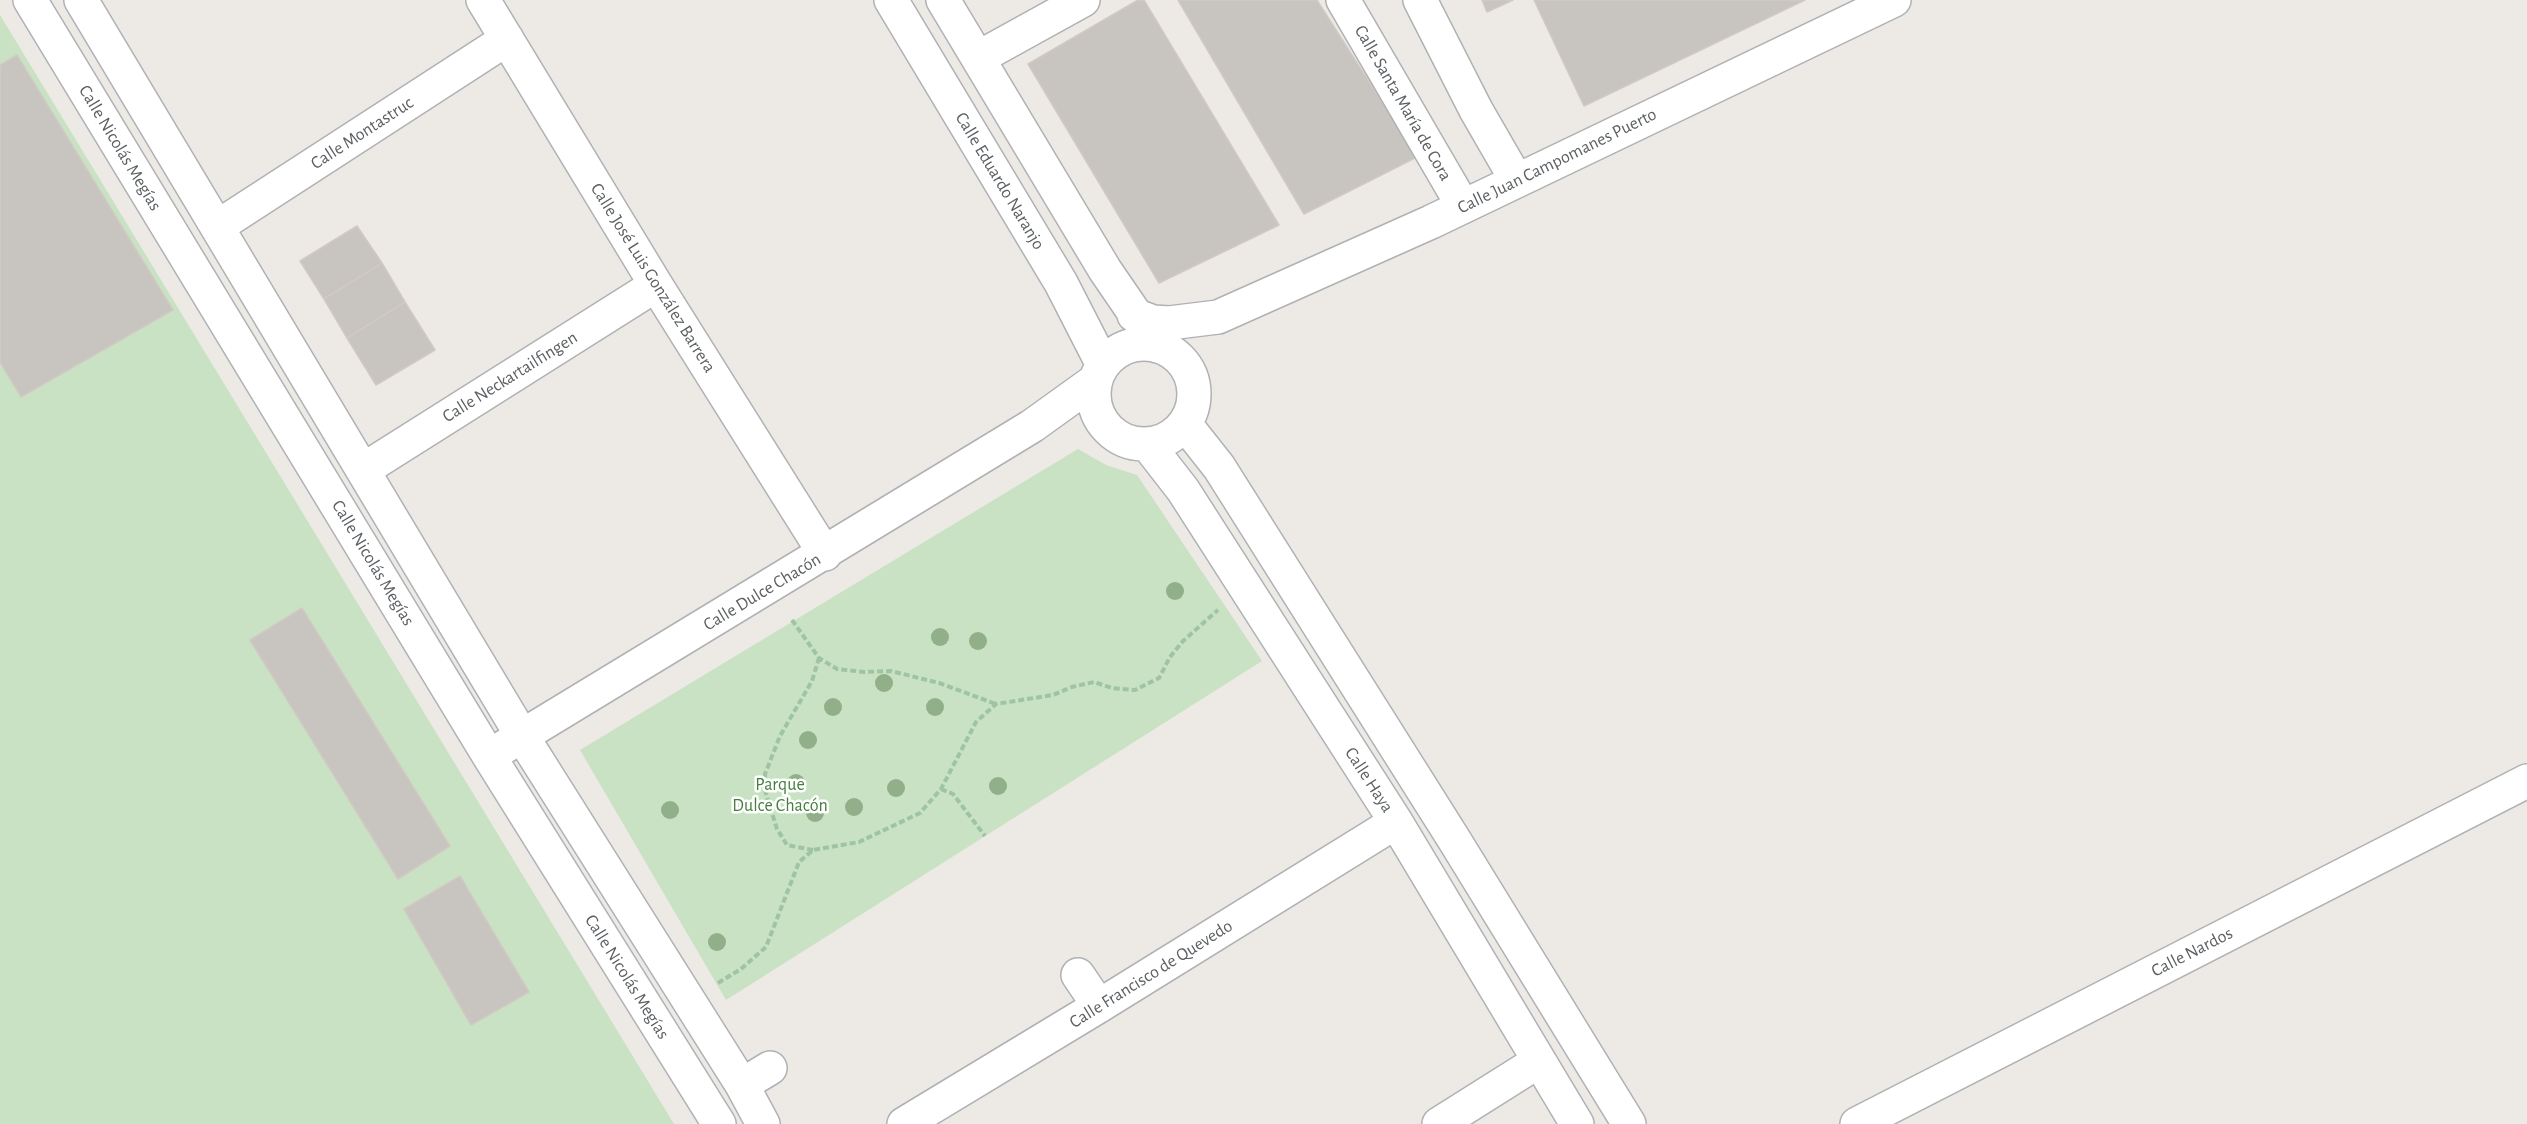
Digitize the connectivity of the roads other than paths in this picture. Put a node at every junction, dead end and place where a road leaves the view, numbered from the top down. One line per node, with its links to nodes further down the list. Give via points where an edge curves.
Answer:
1 (30, 0): 28 (street, Calle Nicolás Megías)
2 (81, 0): 14 (street)
3 (483, 0): 10 (street, Calle José Luis González Barrera)
4 (891, 0): 19 (street, Calle Eduardo Naranjo, via 1061,283)
5 (943, 0): 11 (street)
6 (1083, 0): 11 (street)
7 (1343, 0): 13 (street, Calle Santa María de Cora)
8 (1420, 0): 12 (street)
9 (1874, 4): 12 (street, Calle Juan Campomanes Puerto)
10 (507, 39): 14 (street, Calle Montastruc); 15 (street, Calle José Luis González Barrera)
11 (978, 58): 16 (street)
12 (1517, 181): 13 (street, Calle Juan Campomanes Puerto)
13 (1463, 206): 17 (street, Calle Juan Campomanes Puerto)
14 (217, 227): 25 (street)
15 (656, 285): 25 (street, Calle Neckartailfingen); 26 (street, Calle José Luis González Barrera)
16 (1134, 315): 17 (street, Calle Juan Campomanes Puerto, via 1169,323); 18 (street)
17 (1218, 317): 20 (street)
18 (1157, 346): 19 (street, via 1124,348); 20 (street, via 1183,361)
19 (1100, 372): 22 (street, Calle Dulce Chacón); 23 (street, via 1094,397)
20 (1193, 381): 21 (street, via 1193,408)
21 (1185, 424): 24 (street, via 1165,440); 42 (street, via 1218,466)
22 (1032, 426): 23 (street, Calle Dulce Chacón, via 1076,415); 26 (street, Calle Dulce Chacón)
23 (1104, 426): 24 (street, via 1117,437)
24 (1148, 445): 30 (street, Calle Haya, via 1183,490)
25 (363, 470): 27 (street)
26 (825, 554): 27 (street, Calle Dulce Chacón)
27 (522, 736): 28 (street, Calle Dulce Chacón); 35 (street)
28 (489, 756): 37 (street, Calle Nicolás Megías)
29 (2527, 781): 36 (street, Calle Nardos)
30 (1396, 822): 32 (street, Calle Francisco de Quevedo); 33 (street, Calle Haya)
31 (1078, 975): 32 (street)
32 (1099, 1006): 39 (street, Calle Francisco de Quevedo)
33 (1539, 1061): 40 (street); 41 (street, Calle Haya)
34 (770, 1068): 35 (street)
35 (741, 1085): 38 (street)
36 (1879, 1119)
37 (719, 1124)
38 (763, 1124)
39 (904, 1124)
40 (1439, 1124)
41 (1577, 1124)
42 (1629, 1124)

